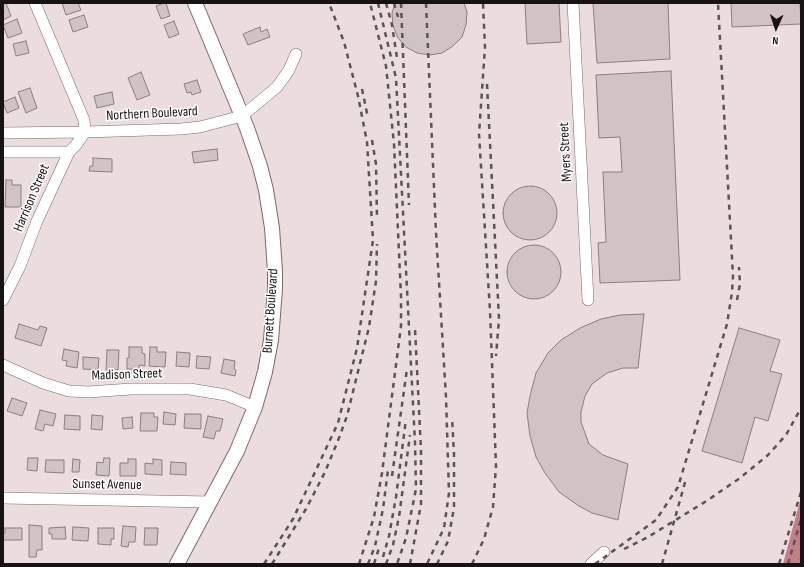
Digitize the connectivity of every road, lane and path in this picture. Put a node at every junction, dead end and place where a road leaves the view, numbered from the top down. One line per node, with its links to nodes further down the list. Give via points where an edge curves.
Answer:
1 (35, 3): 6 (street, via 84,120)
2 (196, 3): 5 (main road, Burnett Boulevard)
3 (573, 3): 11 (street, Myers Street)
4 (296, 54): 5 (street, via 277,87)
5 (242, 116): 6 (street, Northern Boulevard, via 181,130); 13 (main road, Burnett Boulevard, via 266,190 275,271 271,340)
6 (85, 132): 7 (street, Northern Boulevard); 9 (street)
7 (3, 133)
8 (3, 152): 9 (street)
9 (68, 152): 10 (street, Harrison Street)
10 (3, 300)
11 (588, 300)
12 (3, 365): 13 (street, Madison Street, via 43,383 69,391 190,389 226,395)
13 (255, 406): 15 (main road, Burnett Boulevard)
14 (3, 498): 15 (street, Sunset Avenue)
15 (210, 502): 17 (main road, Burnett Boulevard)
16 (604, 552): 18 (street)
17 (177, 564)
18 (591, 564)

